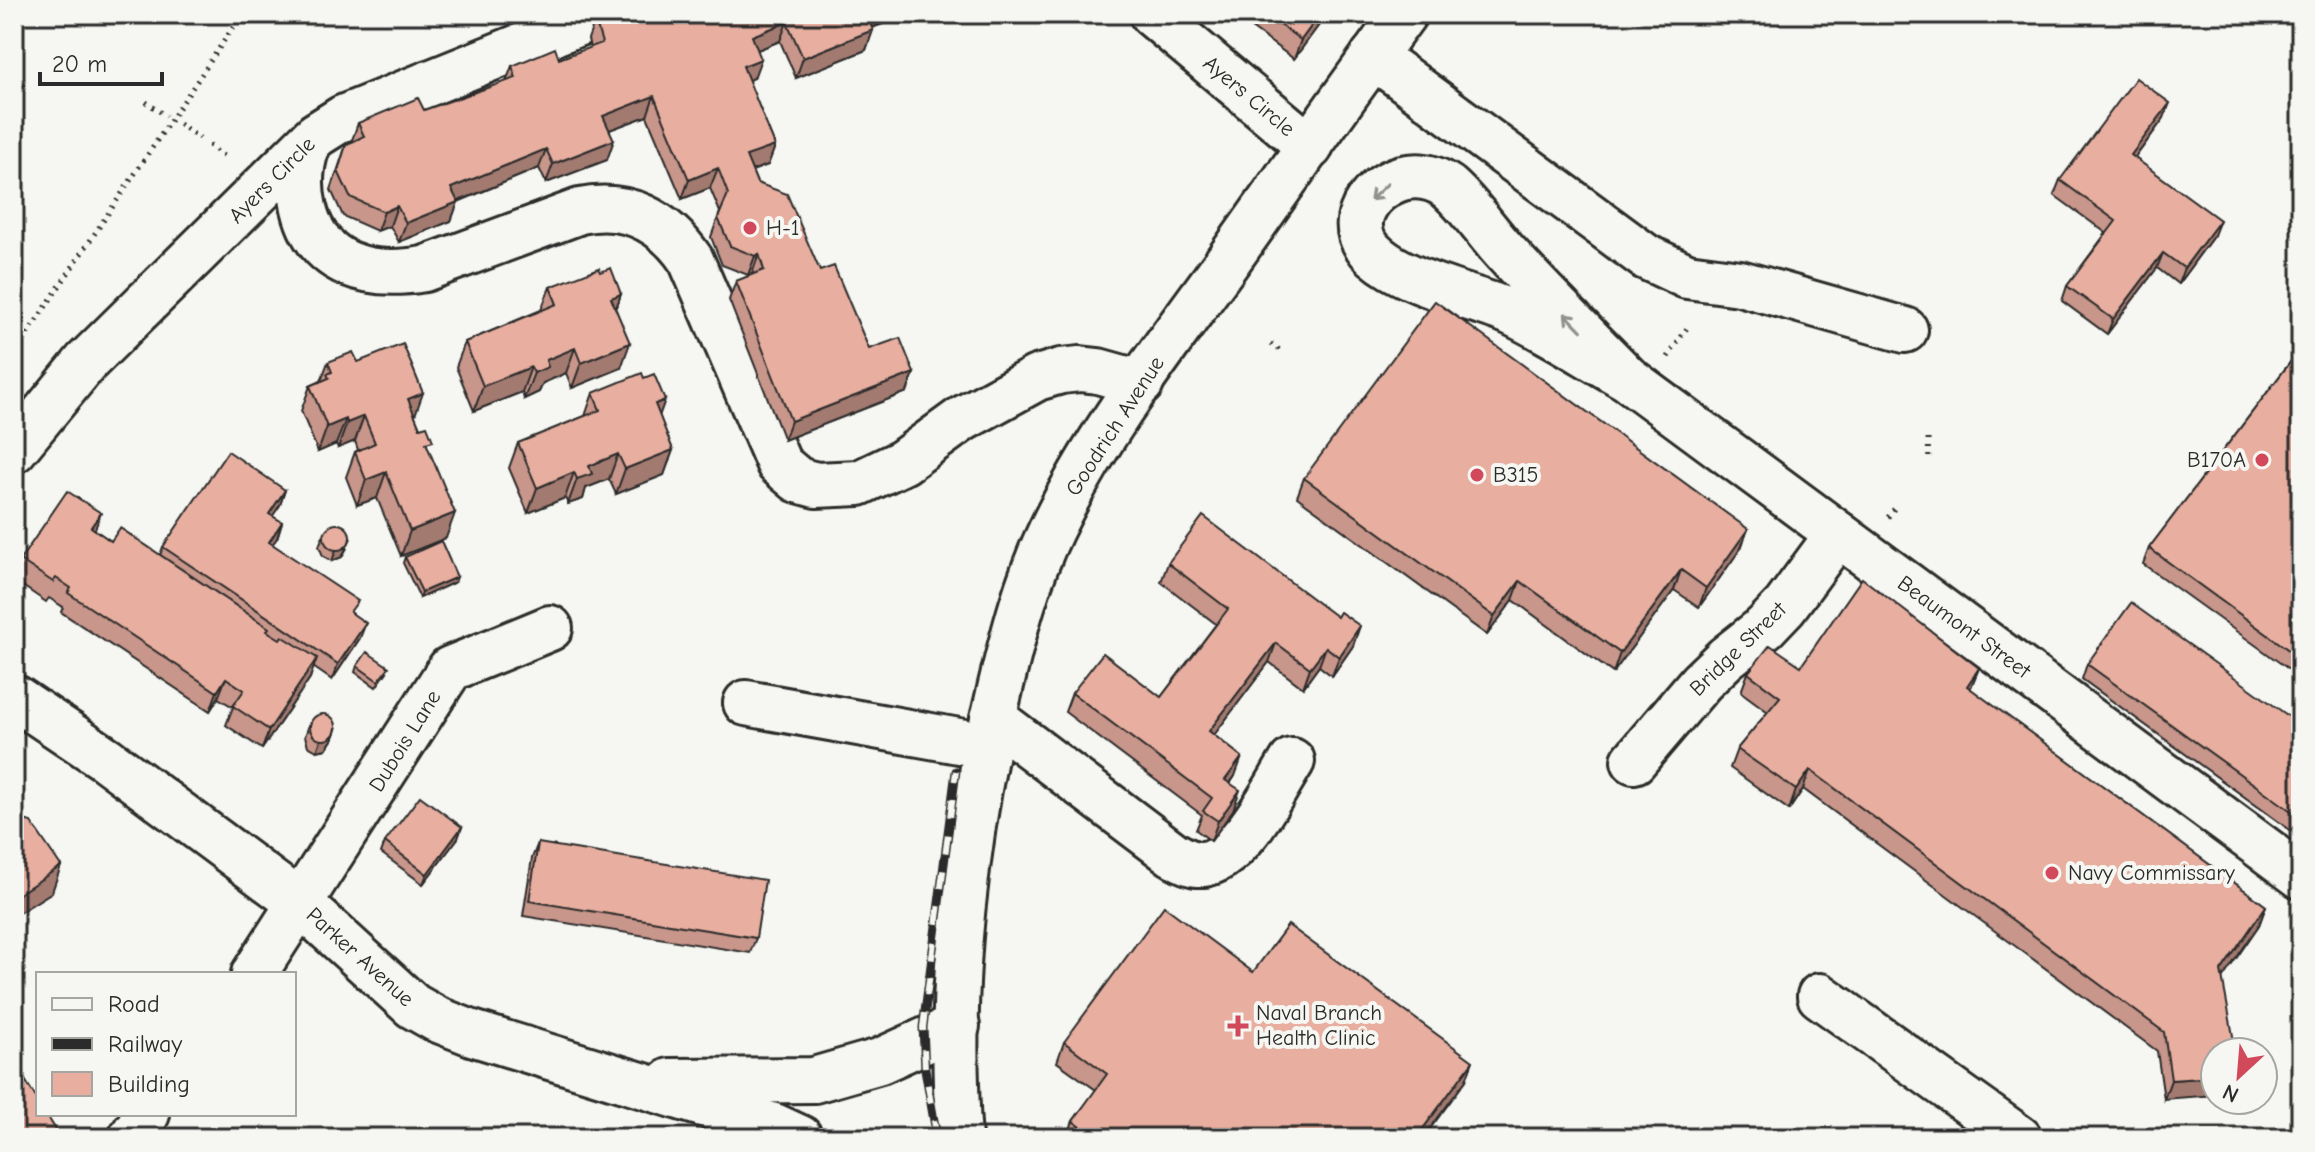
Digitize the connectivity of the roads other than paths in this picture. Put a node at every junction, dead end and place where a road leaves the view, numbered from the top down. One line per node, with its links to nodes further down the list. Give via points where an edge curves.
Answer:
1 (601, 14): 5 (street, Ayers Circle, via 343,118)
2 (1152, 14): 6 (street, Ayers Circle)
3 (1404, 14): 4 (street, Goodrich Avenue)
4 (1373, 56): 6 (street, Goodrich Avenue); 7 (street, via 1646,257 1687,276 1740,283)
5 (307, 147): 9 (street, via 301,163 303,201 317,239 341,260 378,272 424,269 597,207 652,220 691,260 779,464 798,480 841,485 878,476 962,419 1037,378 1061,371 1098,371); 10 (street, Ayers Circle, via 86,362)
6 (1310, 147): 9 (street, Goodrich Avenue)
7 (1905, 330)
8 (1627, 378): 8 (street, Beaumont Street, one-way to 8, via 1448,187 1419,176 1390,182 1376,192 1360,226 1370,251 1382,262 1508,311); 11 (street, Beaumont Street)
9 (1141, 383): 15 (street, Goodrich Avenue, via 1090,455 1049,534 1017,616)
10 (14, 450)
11 (1838, 534): 17 (street, Bridge Street, via 1785,606 1701,682); 18 (street, Beaumont Street)
12 (550, 628): 19 (street, Dubois Lane, via 450,669)
13 (14, 697): 19 (street, Parker Avenue)
14 (746, 703): 15 (street)
15 (990, 732): 16 (street, via 1173,854 1204,864 1237,845); 22 (street, Goodrich Avenue, via 965,889)
16 (1292, 761)
17 (1634, 761)
18 (2301, 876)
19 (301, 904): 20 (street, Dubois Lane); 23 (street, Parker Avenue, via 413,1006 436,1019)
20 (255, 972)
21 (1820, 996): 28 (street)
22 (957, 1026): 23 (street, via 880,1061 814,1080); 27 (street, Goodrich Avenue)
23 (635, 1082): 26 (street, Parker Avenue)
24 (146, 1116): 25 (street)
25 (131, 1138)
26 (800, 1138)
27 (959, 1138)
28 (2019, 1138)

